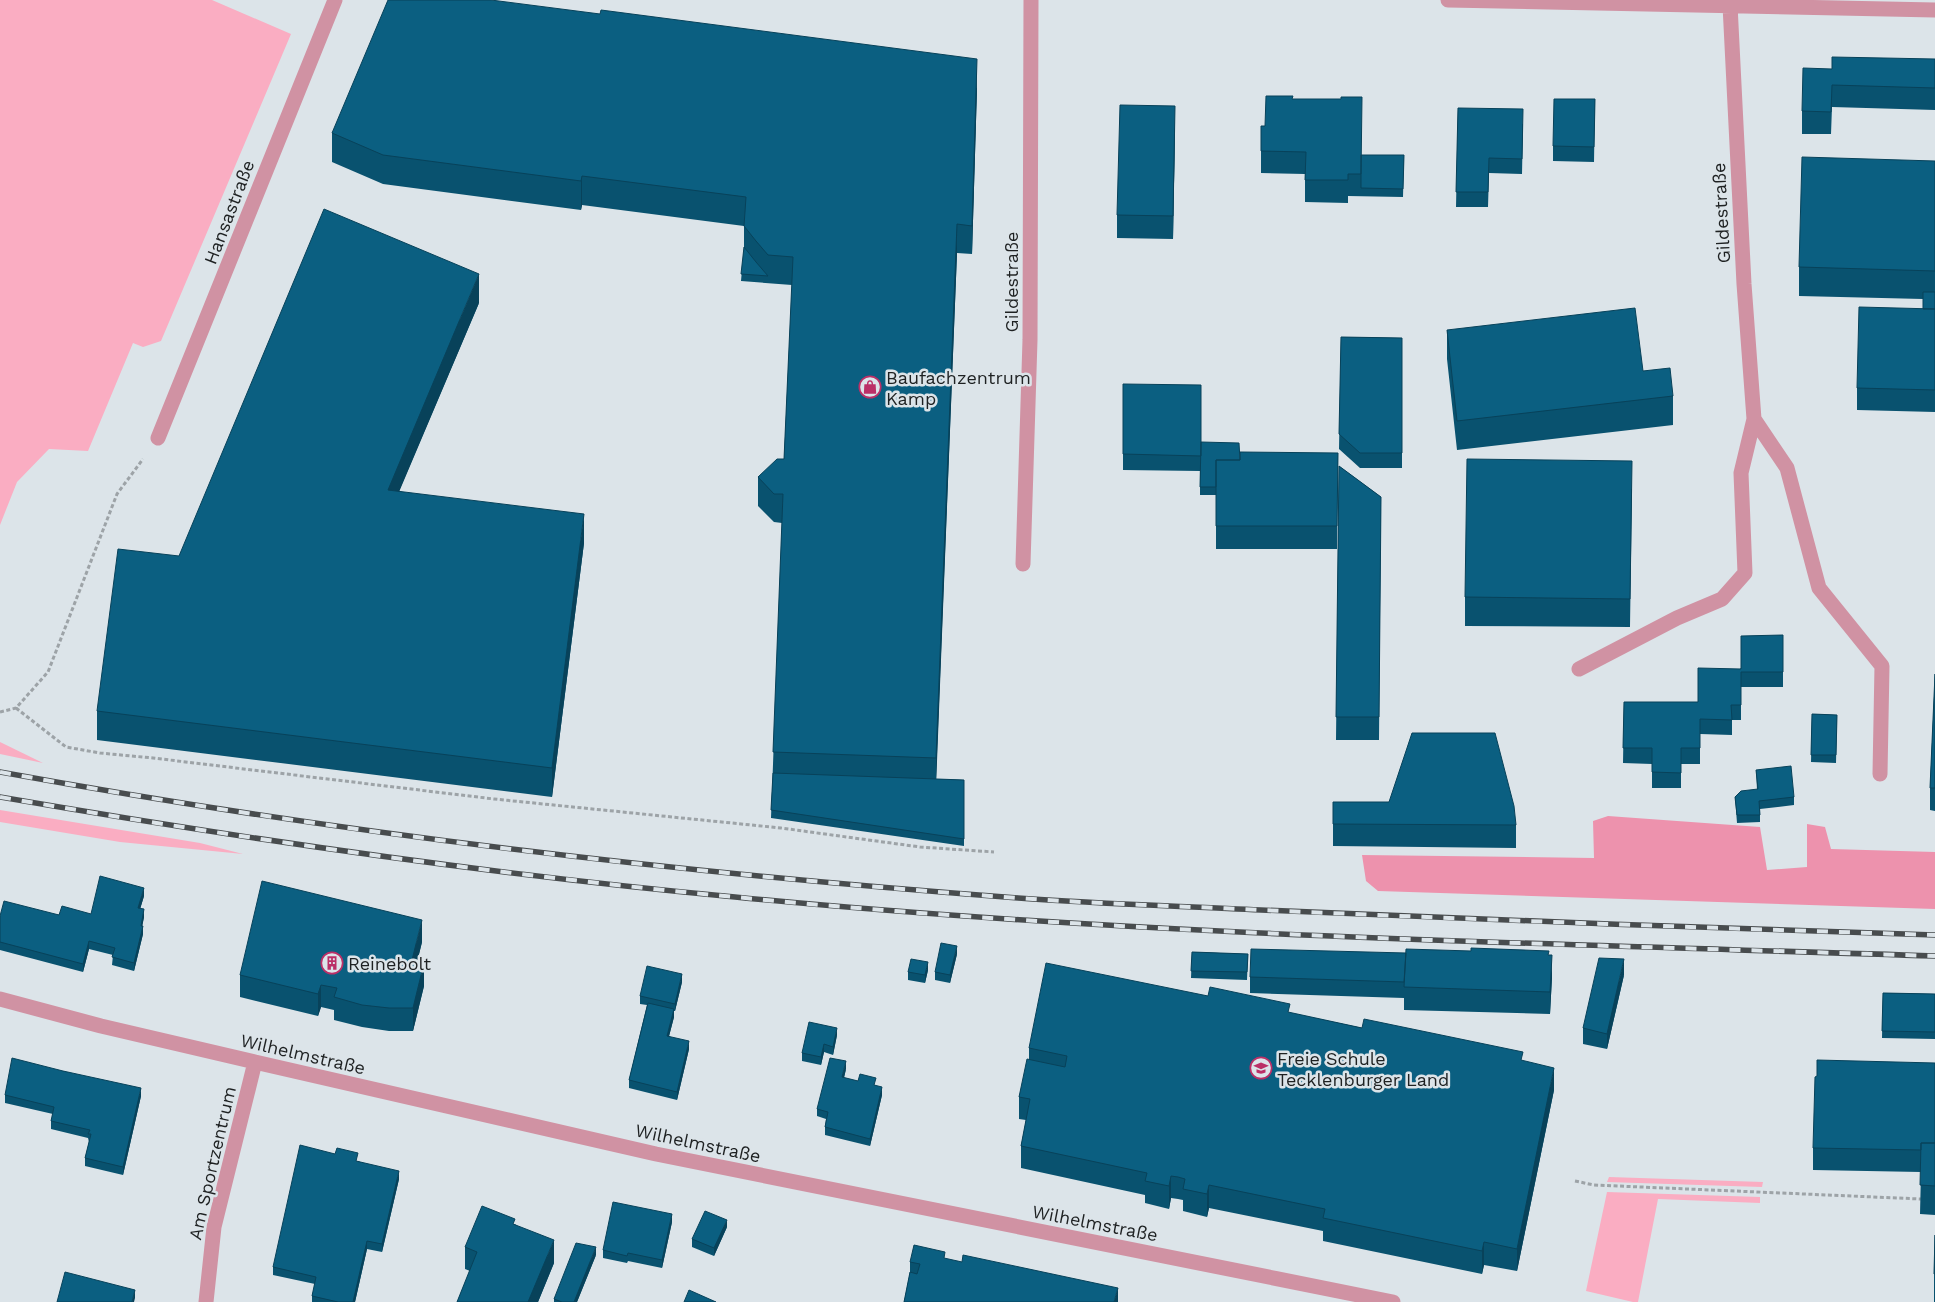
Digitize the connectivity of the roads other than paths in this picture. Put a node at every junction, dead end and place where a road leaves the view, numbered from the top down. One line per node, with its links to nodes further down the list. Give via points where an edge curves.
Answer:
1 (335, 0): 9 (street, Hansastraße)
2 (1031, 0): 10 (street, Gildestraße, via 1030,340)
3 (1448, 0): 4 (street)
4 (1576, 2): 5 (street)
5 (1697, 2): 6 (street)
6 (1730, 5): 7 (street); 8 (street, Gildestraße)
7 (1935, 10)
8 (1754, 419): 11 (street, via 1741,473 1745,573 1722,599 1677,618); 12 (street, via 1787,468 1819,588 1882,666)
9 (158, 438)
10 (1023, 564)
11 (1579, 669)
12 (1880, 774)
13 (0, 999): 14 (street, Wilhelmstraße)
14 (255, 1062): 15 (street, Am Sportzentrum, via 214,1227); 16 (street, Wilhelmstraße, via 656,1154)
15 (206, 1302)
16 (1393, 1302)

